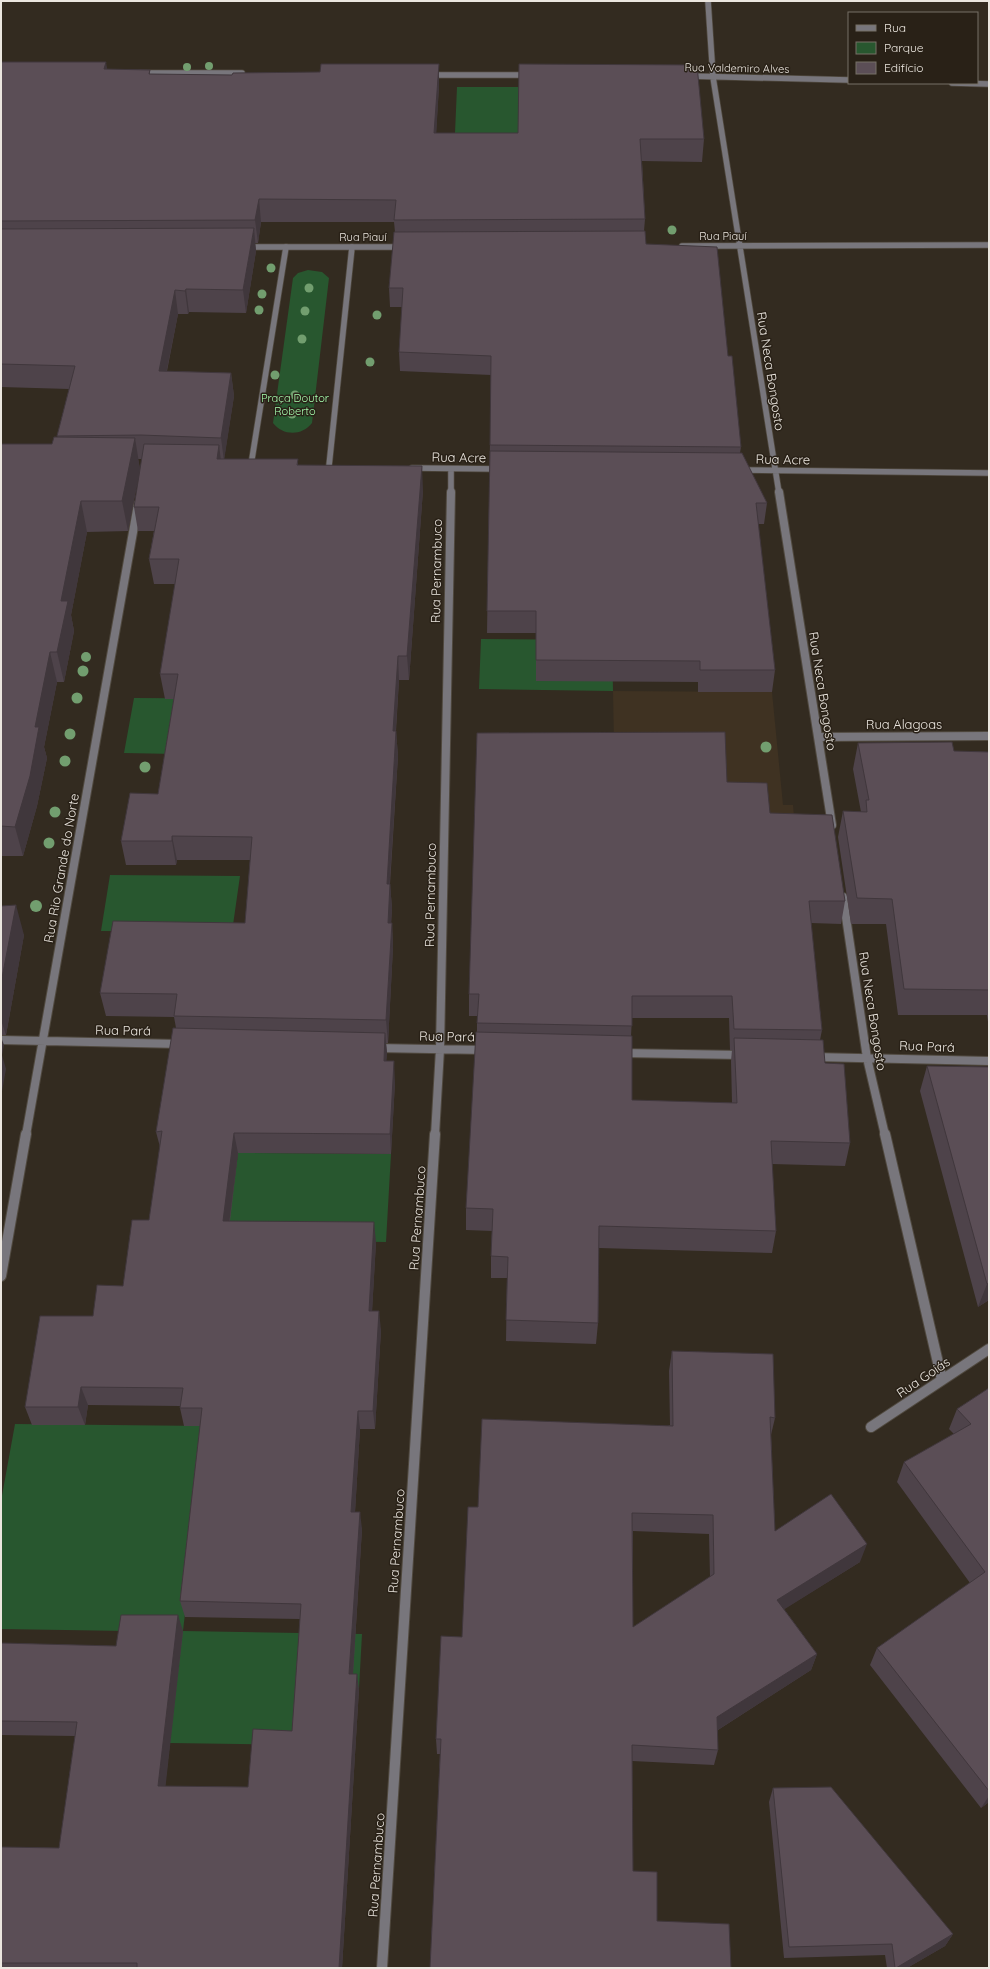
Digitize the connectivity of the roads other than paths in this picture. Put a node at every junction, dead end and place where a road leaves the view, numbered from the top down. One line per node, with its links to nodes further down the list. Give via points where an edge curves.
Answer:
1 (708, 1): 7 (street, Rua Neca Bongosto)
2 (136, 73): 3 (street)
3 (246, 73)
4 (420, 75): 5 (street)
5 (531, 75)
6 (682, 76): 7 (street, Rua Valdemiro Alves)
7 (713, 77): 8 (street, Rua Valdemiro Alves); 13 (street, Rua Neca Bongosto)
8 (848, 80)
9 (978, 84): 10 (street)
10 (989, 84)
11 (989, 245): 13 (street, Rua Piauí)
12 (676, 246): 13 (street, Rua Piauí)
13 (739, 246): 28 (street, Rua Neca Bongosto)
14 (239, 247): 15 (street, Rua Piauí)
15 (286, 247): 16 (street, Rua Piauí); 19 (street)
16 (352, 247): 17 (street, Rua Piauí); 22 (street)
17 (407, 247)
18 (244, 465): 19 (street)
19 (251, 465): 20 (street)
20 (259, 465)
21 (321, 466): 22 (street)
22 (329, 466): 23 (street)
23 (336, 466)
24 (405, 468): 25 (street, Rua Acre)
25 (451, 469): 26 (street, Rua Acre); 39 (street, Rua Pernambuco)
26 (506, 469)
27 (735, 470): 28 (street, Rua Acre)
28 (774, 470): 29 (street, Rua Acre); 32 (street, Rua Neca Bongosto)
29 (989, 473)
30 (139, 495): 36 (street, Rua Rio Grande do Norte)
31 (989, 736): 32 (street, Rua Alagoas)
32 (818, 737): 33 (street, Rua Neca Bongosto)
33 (833, 831)
34 (841, 886): 44 (street, Rua Neca Bongosto)
35 (1, 1040): 36 (street, Rua Pará)
36 (43, 1041): 37 (street, Rua Pará); 46 (street, Rua Rio Grande do Norte)
37 (186, 1044)
38 (369, 1048): 39 (street, Rua Pará)
39 (440, 1049): 40 (street, Rua Pará); 50 (street, Rua Pernambuco)
40 (496, 1050)
41 (614, 1053): 42 (street)
42 (749, 1055)
43 (804, 1056): 44 (street, Rua Pará)
44 (867, 1058): 45 (street, Rua Pará); 48 (street, Rua Neca Bongosto)
45 (989, 1061)
46 (1, 1276)
47 (989, 1349): 48 (street, Rua Goiás)
48 (942, 1380): 49 (street, Rua Goiás)
49 (871, 1427)
50 (382, 1968)

